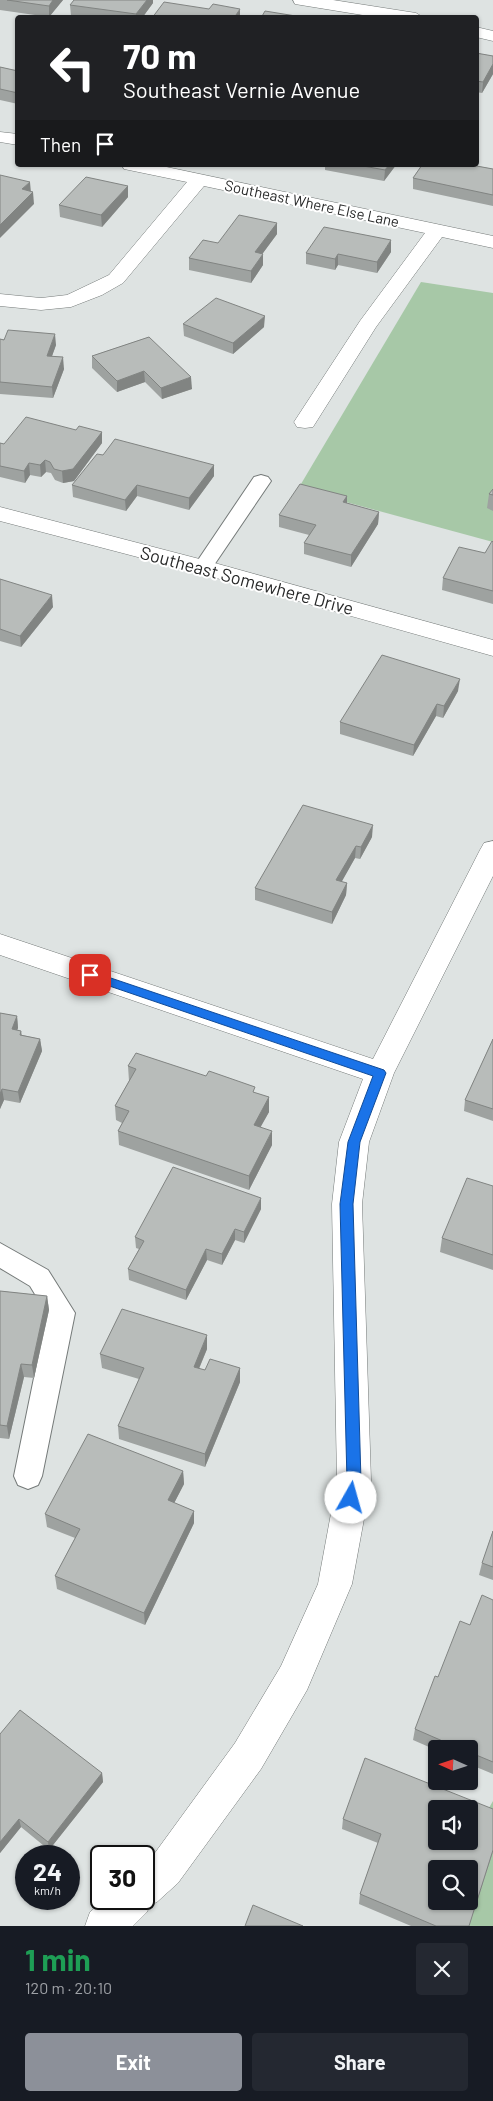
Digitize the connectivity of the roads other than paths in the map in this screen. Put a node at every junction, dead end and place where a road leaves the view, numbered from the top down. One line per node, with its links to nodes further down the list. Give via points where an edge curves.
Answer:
1 (301, 0): 2 (street)
2 (397, 15)
3 (479, 33): 4 (street)
4 (493, 36)
5 (0, 137): 6 (street)
6 (15, 140)
7 (140, 167): 8 (street, Southeast Where Else Lane)
8 (199, 180): 9 (street, Southeast Where Else Lane); 11 (street, via 116,278 102,287 70,301 41,304)
9 (437, 230): 10 (street, Southeast Where Else Lane); 12 (street, via 367,325)
10 (493, 242)
11 (0, 300)
12 (305, 422)
13 (261, 481): 15 (lane)
14 (0, 514): 15 (street, Southeast Somewhere Drive)
15 (203, 567): 16 (street, Southeast Somewhere Drive)
16 (493, 648)
17 (493, 850): 19 (street)
18 (0, 944): 19 (street)
19 (380, 1073): 22 (street, via 354,1142 347,1204 354,1481 335,1584 294,1678 248,1756)
20 (0, 1254): 21 (lane, via 39,1278 61,1313)
21 (28, 1476)
22 (155, 1880)
23 (122, 1910): 24 (street)
24 (104, 1926)

